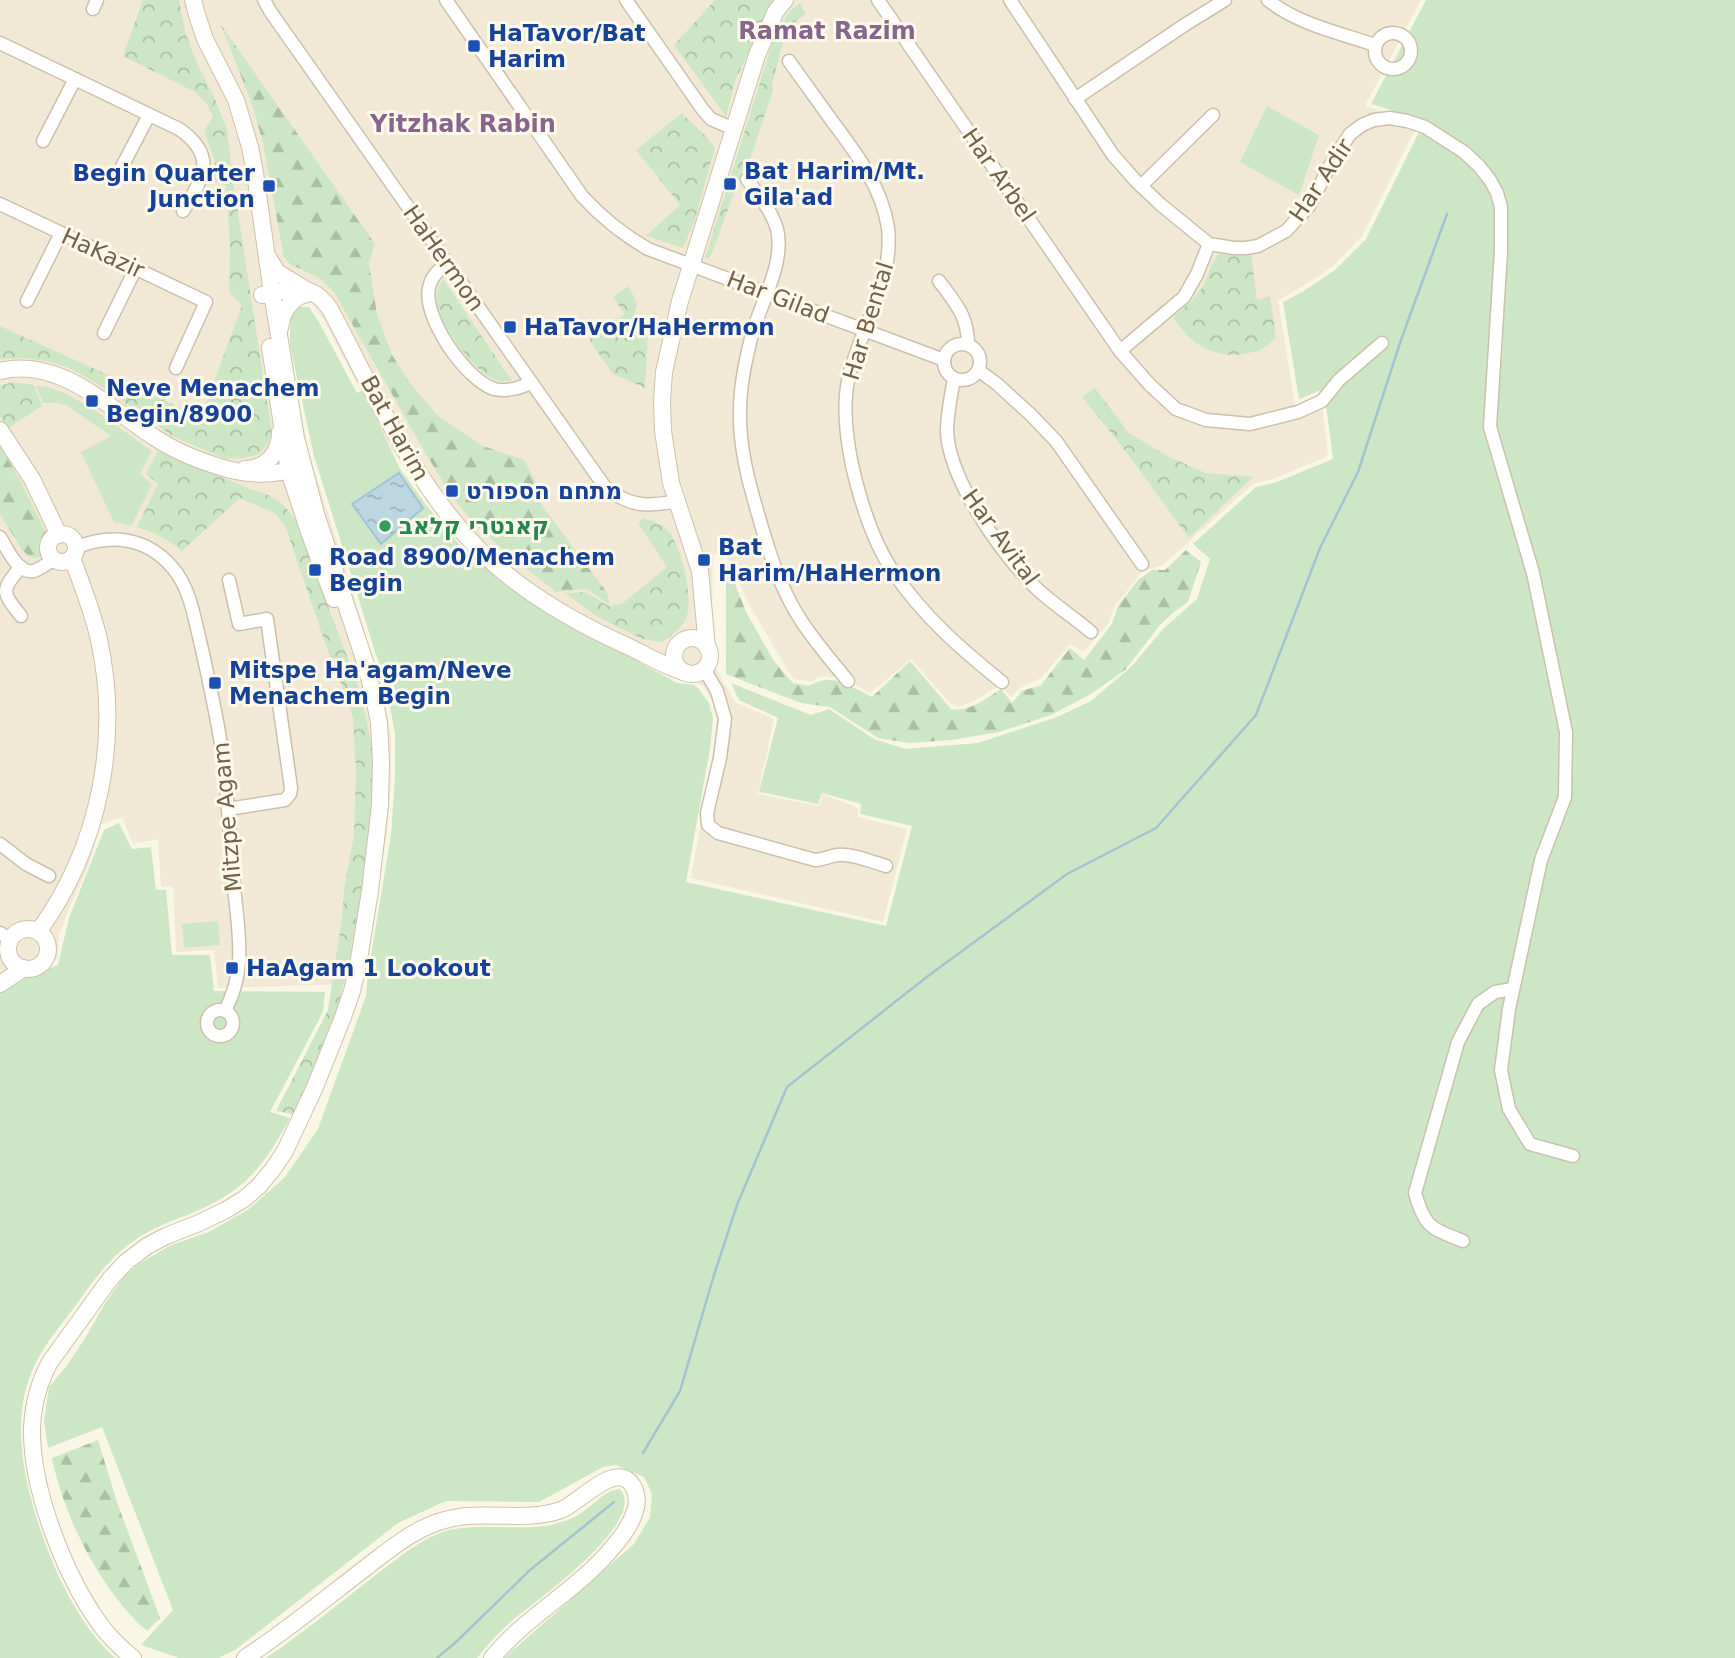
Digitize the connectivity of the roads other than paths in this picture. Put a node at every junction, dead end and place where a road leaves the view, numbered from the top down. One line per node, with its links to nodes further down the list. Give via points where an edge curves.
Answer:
1 (193, 0): 15 (main road, via 205,39)
2 (264, 0): 28 (street, HaHermon)
3 (446, 0): 29 (street, Har Gilad, via 590,206 648,249)
4 (626, 0): 18 (street, via 710,119)
5 (785, 0): 18 (main road, via 757,55)
6 (878, 0): 41 (street, Har Arbel)
7 (1010, 0): 14 (street)
8 (1225, 0): 14 (street)
9 (1268, 0): 11 (street, via 1313,24)
10 (0, 44): 13 (street)
11 (1375, 45)
12 (789, 61): 36 (street, Har Bental, via 856,154 882,206 887,262)
13 (75, 79): 16 (street); 19 (street)
14 (1075, 99): 22 (street, via 1113,155)
15 (236, 100): 27 (main road, via 250,147); 34 (main road)
16 (149, 115): 21 (street); 24 (street, via 192,138 203,158 199,184)
17 (1213, 115): 22 (street)
18 (734, 129): 29 (main road)
19 (43, 141)
20 (747, 179): 33 (street, via 777,230 778,257)
21 (115, 180)
22 (1141, 186): 26 (street)
23 (0, 204): 25 (street, HaKazir)
24 (183, 211)
25 (61, 233): 30 (street, HaKazir); 35 (street)
26 (1209, 244): 41 (street, via 1184,297); 81 (street, Har Adir, via 1258,246 1286,231 1308,206 1350,134 1374,120 1390,118 1425,127 1464,152 1494,187 1501,207 1502,251 1490,427 1533,573 1566,732 1565,797 1541,860)
27 (266, 252): 32 (main road, via 278,272); 34 (main road)
28 (447, 264): 47 (street, HaHermon); 47 (street, via 430,283 428,294 429,308 447,345 492,388 514,390)
29 (692, 264): 33 (street, Har Gilad); 53 (main road, via 670,343 662,401)
30 (136, 268): 37 (street); 43 (street, HaKazir, via 206,302)
31 (939, 281): 40 (street, via 964,318)
32 (312, 292): 34 (main road); 38 (main road, via 287,307); 67 (main road, Bat Harim, via 330,309 417,470 474,543 535,596)
33 (767, 293): 36 (street, Har Gilad); 70 (street, via 748,348 741,388 744,459 782,585 802,622)
34 (267, 294): 38 (main road); 48 (main road)
35 (27, 301)
36 (865, 330): 42 (street, Har Gilad); 71 (street, Har Bental, via 849,376 846,421 855,475 874,531 893,572 909,592 948,636)
37 (104, 333)
38 (279, 337): 51 (main road, via 296,438)
39 (1382, 344): 41 (street, Har Arbel, via 1339,380 1322,401 1250,424 1206,420 1176,409)
40 (968, 345): 42 (street, via 949,349); 44 (street, via 979,357)
41 (1120, 351)
42 (944, 360): 46 (street)
43 (176, 368)
44 (978, 370): 46 (street, via 966,380); 59 (street, via 1056,441)
45 (0, 371): 50 (main road, via 38,370 72,382 175,450)
46 (954, 379): 64 (street, Har Avital, via 947,433 963,486 1033,585)
47 (531, 383): 53 (street, HaHermon, via 605,487 642,505)
48 (281, 419): 50 (main road, via 278,448 267,462 252,469); 51 (main road)
49 (0, 430): 55 (main road, via 32,479)
50 (224, 468): 52 (main road)
51 (296, 468): 52 (main road, via 275,474); 54 (main road); 72 (main road, via 366,665 379,723)
52 (242, 473): 54 (main road, via 289,494)
53 (677, 501): 62 (main road, via 700,571)
54 (309, 533): 72 (main road, via 372,704)
55 (59, 535): 57 (main road, via 74,541); 58 (main road, via 48,545)
56 (0, 537): 60 (street)
57 (74, 553): 58 (main road, via 64,562); 73 (street, Mitzpe Agam, via 112,538 138,543 161,556 179,577 190,601 215,705); 77 (main road, via 103,663 107,745 84,848)
58 (54, 560): 60 (street, via 34,571)
59 (1142, 564)
60 (21, 567): 63 (street, via 5,592)
61 (229, 580): 73 (street, via 239,624 267,619 291,788 285,800)
62 (702, 602): 65 (main road, via 698,624); 66 (main road)
63 (21, 616)
64 (1091, 632)
65 (683, 642): 66 (main road, via 698,640); 67 (main road, via 659,654); 69 (main road, via 675,649 674,660)
66 (707, 647): 68 (main road)
67 (639, 651): 69 (main road, Bat Harim)
68 (704, 669): 69 (main road, via 696,674); 75 (street, via 725,719 708,825 718,833 815,860 843,855)
69 (684, 672)
70 (848, 681)
71 (1002, 682)
72 (381, 762): 85 (main road, via 370,891 352,991 285,1151 244,1199 166,1236 126,1262 50,1362 38,1391 32,1429 34,1452 51,1524 91,1610)
73 (228, 809): 82 (street, Mitzpe Agam, via 239,956 236,985)
74 (0, 844): 76 (street)
75 (886, 866)
76 (49, 876)
77 (38, 932): 78 (main road, via 19,932); 79 (main road, via 46,941 46,957 36,967)
78 (5, 949): 79 (main road, via 16,965)
79 (24, 968): 80 (main road)
80 (0, 984)
81 (1513, 989): 83 (street, Har Adir, via 1502,1070 1509,1109 1530,1144); 84 (street, via 1495,992 1478,1004 1458,1042 1415,1193 1420,1212 1433,1229)
82 (225, 1012)
83 (1573, 1156)
84 (1463, 1241)
85 (133, 1658)
86 (245, 1658): 87 (main road, via 426,1527 465,1516 552,1512 576,1502 606,1479 629,1481 637,1497 635,1511 619,1540 581,1581)
87 (492, 1658)

